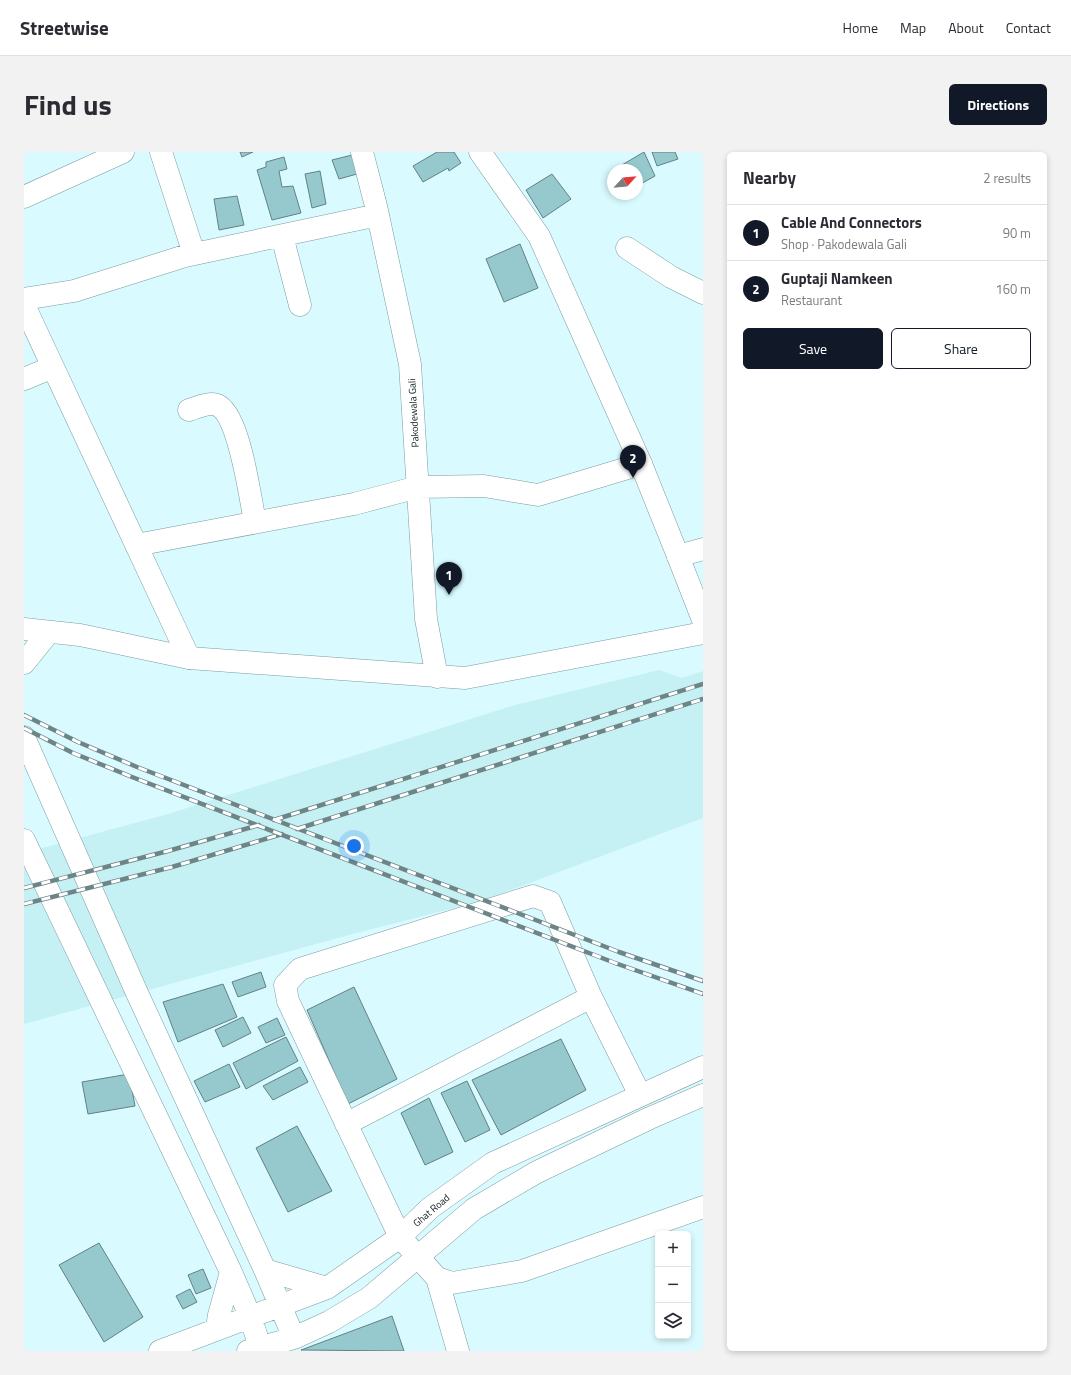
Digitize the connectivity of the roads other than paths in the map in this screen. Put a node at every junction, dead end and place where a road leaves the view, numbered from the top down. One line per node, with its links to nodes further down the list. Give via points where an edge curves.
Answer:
1 (123, 152): 5 (street)
2 (161, 152): 9 (street)
3 (362, 152): 6 (street, Pakodewala Gali)
4 (480, 152): 17 (street, via 539,236)
5 (24, 197)
6 (378, 215): 7 (street); 18 (street, Pakodewala Gali, via 410,364)
7 (282, 236): 9 (street); 13 (street)
8 (627, 248): 10 (street, via 671,277)
9 (194, 254): 11 (street, via 74,291)
10 (703, 293)
11 (24, 299)
12 (24, 305): 14 (street)
13 (300, 305)
14 (53, 367): 15 (street); 20 (street)
15 (24, 379)
16 (189, 410): 19 (street, via 209,404 219,406 227,414 237,433)
17 (641, 464): 18 (street, via 538,495 484,486); 22 (street)
18 (418, 488): 19 (street, via 354,504); 29 (street, Pakodewala Gali, via 426,619)
19 (255, 522): 20 (street)
20 (136, 545): 27 (street)
21 (703, 549): 22 (street)
22 (678, 556): 23 (street)
23 (703, 620)
24 (24, 629): 25 (street)
25 (49, 632): 27 (street, via 80,635); 28 (street)
26 (703, 633): 29 (street, via 465,678)
27 (189, 658): 29 (street)
28 (24, 663)
29 (436, 677)
30 (24, 737): 40 (street, via 137,993)
31 (24, 840): 41 (street)
32 (591, 997): 34 (street); 36 (street); 36 (street, via 550,902 533,896 300,969 285,984 288,1001)
33 (703, 1067): 34 (street, Ghat Road)
34 (640, 1095): 38 (street, Ghat Road, via 493,1163 430,1208)
35 (703, 1095): 39 (street, via 537,1172 474,1209)
36 (346, 1124): 38 (street)
37 (703, 1207): 42 (street, via 522,1271 452,1283)
38 (400, 1237): 39 (street); 43 (street, Ghat Road)
39 (418, 1257): 42 (street); 47 (street, via 369,1298 329,1322)
40 (265, 1270): 43 (street); 44 (street)
41 (231, 1272): 45 (street); 46 (street)
42 (437, 1278): 50 (street)
43 (327, 1288): 44 (street, Ghat Road)
44 (280, 1306): 45 (street, Ghat Road); 47 (street)
45 (250, 1316): 46 (street, Ghat Road); 48 (street)
46 (217, 1328): 49 (street, Ghat Road)
47 (294, 1338): 48 (street)
48 (254, 1349)
49 (160, 1351)
50 (458, 1351)

